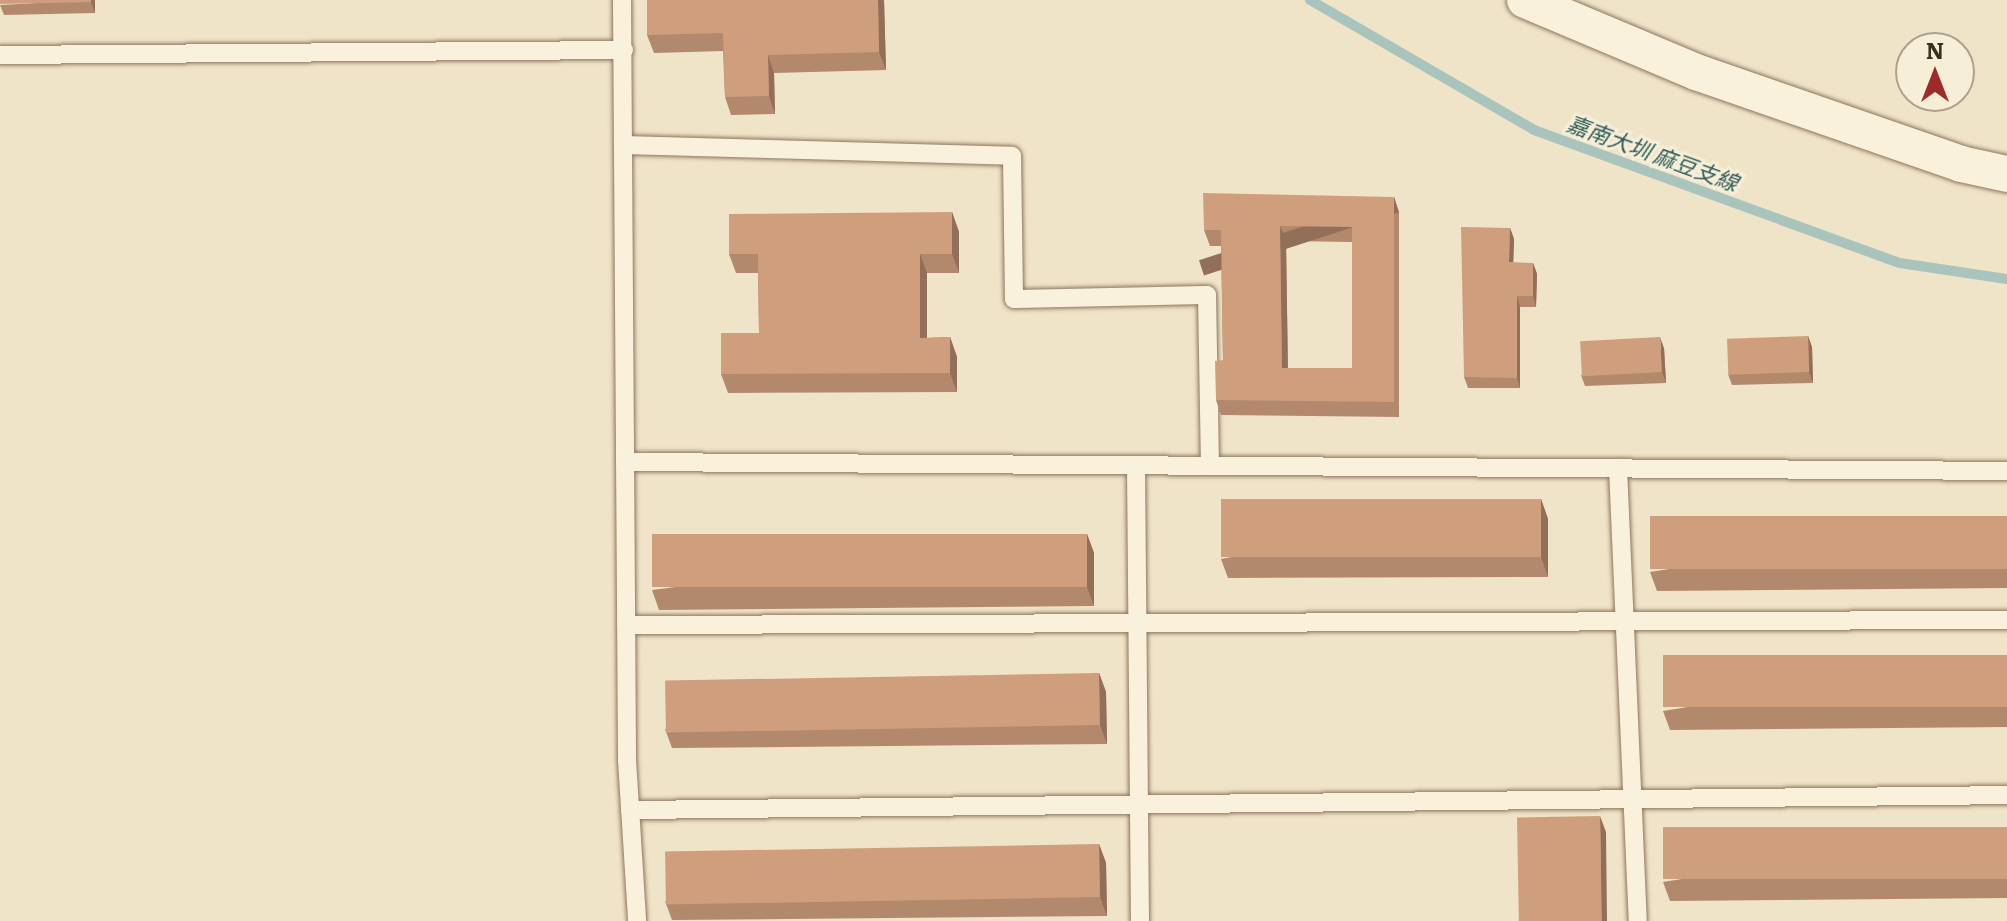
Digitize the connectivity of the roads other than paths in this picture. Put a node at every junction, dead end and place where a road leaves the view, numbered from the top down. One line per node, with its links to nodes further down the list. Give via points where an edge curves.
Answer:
1 (622, 0): 3 (lane)
2 (1525, 0): 6 (street, via 1696,72 1961,164)
3 (624, 50): 4 (lane); 5 (lane)
4 (0, 55)
5 (624, 145): 7 (lane); 9 (lane, via 1012,156 1014,299 1207,295)
6 (2007, 174)
7 (625, 462): 8 (lane); 14 (lane)
8 (1136, 465): 9 (lane); 15 (lane)
9 (1210, 466): 10 (lane)
10 (1618, 468): 11 (lane); 13 (lane)
11 (2007, 471)
12 (2007, 620): 13 (lane)
13 (1625, 623): 15 (lane); 17 (lane)
14 (626, 625): 15 (lane); 19 (lane)
15 (1138, 627): 18 (lane)
16 (2007, 795): 17 (lane)
17 (1633, 798): 18 (lane); 22 (lane)
18 (1139, 806): 19 (lane); 21 (lane)
19 (630, 810): 20 (lane)
20 (637, 921)
21 (1140, 921)
22 (1638, 921)

